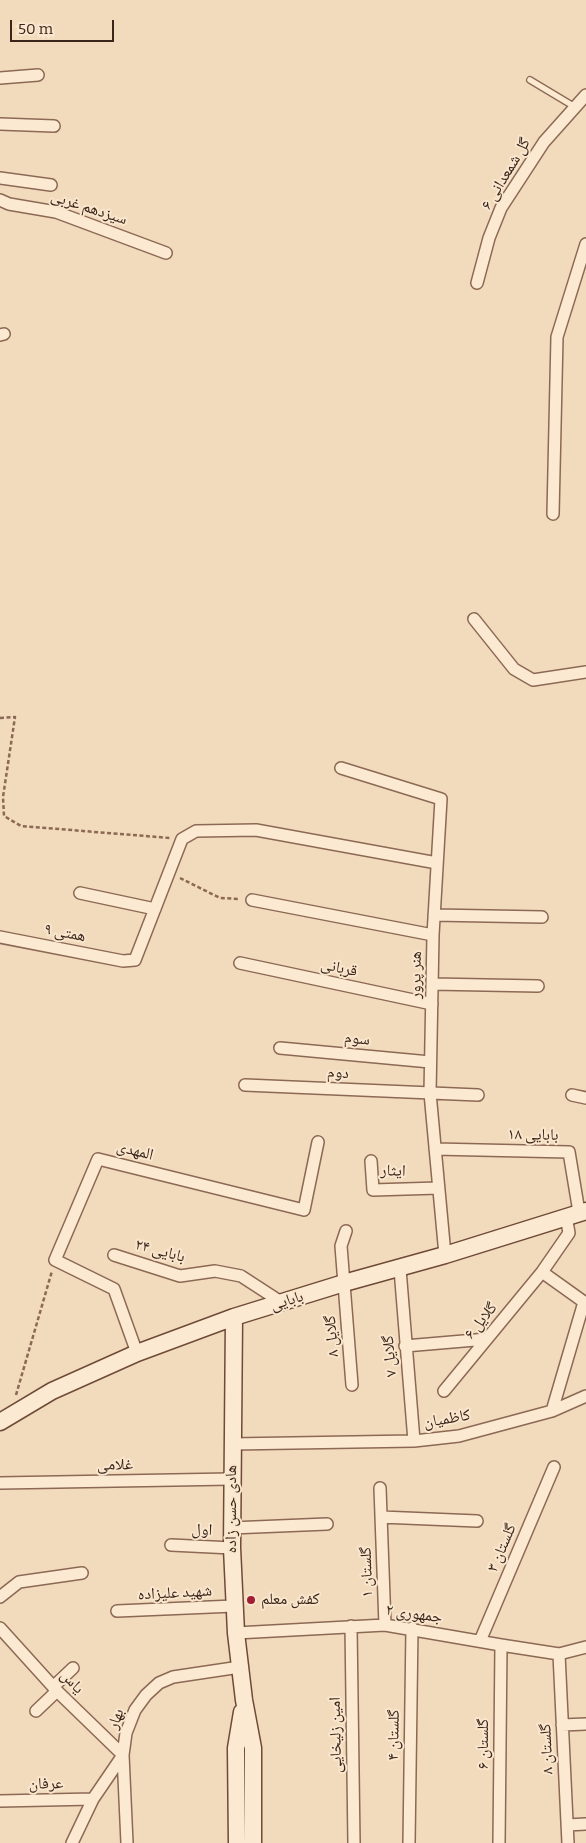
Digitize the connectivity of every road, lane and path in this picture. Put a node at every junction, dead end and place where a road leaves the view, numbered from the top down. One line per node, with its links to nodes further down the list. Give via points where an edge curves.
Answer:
1 (38, 75): 2 (street)
2 (0, 78)
3 (530, 80): 5 (lane)
4 (586, 95): 5 (street, گل شمعدانی ۶)
5 (575, 107): 13 (street, گل شمعدانی ۶, via 544,142 501,208)
6 (0, 124): 7 (street)
7 (54, 126)
8 (0, 178): 9 (street)
9 (52, 185)
10 (0, 200): 12 (street, سیزدهم غربی, via 56,212)
11 (586, 244): 14 (street, via 557,337)
12 (166, 253)
13 (477, 283)
14 (552, 514)
15 (474, 619): 16 (street, via 514,669 533,680)
16 (586, 672)
17 (0, 718): 19 (path, via 15,717 3,797 4,816 21,826)
18 (341, 768): 20 (street, هنر پرور, via 441,798)
19 (182, 839): 20 (street, via 196,831 256,830); 21 (street)
20 (437, 863): 25 (street, هنر پرور)
21 (172, 864): 23 (path, via 180,878 220,898); 24 (street)
22 (80, 893): 24 (street)
23 (252, 900): 27 (street)
24 (155, 909): 28 (street, همتی ۹, via 135,960 124,961)
25 (434, 915): 26 (street); 27 (street, هنر پرور)
26 (542, 917)
27 (433, 935): 30 (street, هنر پرور)
28 (0, 936)
29 (240, 963): 32 (street, قربانی)
30 (432, 984): 31 (street); 32 (street, هنر پرور)
31 (538, 986)
32 (432, 1004): 34 (street, هنر پرور)
33 (280, 1048): 34 (street, سوم)
34 (430, 1062): 36 (street, هنر پرور)
35 (245, 1085): 36 (street, دوم)
36 (430, 1094): 37 (street, دوم); 41 (street, هنر پرور)
37 (478, 1095)
38 (572, 1095): 39 (street)
39 (586, 1098)
40 (318, 1142): 48 (street, المهدی, via 304,1210 98,1159)
41 (435, 1149): 43 (street, هنر پرور); 44 (street, بابایی ۱۸, via 569,1152)
42 (371, 1161): 43 (street, ایثار, via 373,1190)
43 (438, 1188): 47 (street, هنر پرور)
44 (577, 1213): 47 (main road, بابایی); 50 (street, گلایل ۶, via 569,1232)
45 (346, 1231): 51 (street, گلایل ۸, via 341,1246)
46 (114, 1255): 52 (street, بابایی ۲۴, via 180,1276 214,1271 241,1276)
47 (445, 1256): 49 (main road, بابایی)
48 (55, 1260): 57 (street, via 114,1289); 62 (path)
49 (400, 1269): 51 (main road, بابایی); 56 (street, گلایل ۷)
50 (542, 1272): 53 (street); 55 (street, گلایل ۶)
51 (344, 1283): 52 (main road, بابایی); 58 (street, گلایل ۸)
52 (281, 1302): 54 (main road, بابایی)
53 (585, 1302): 61 (street)
54 (234, 1317): 57 (main road, بابایی); 64 (main road, هادی حسن زاده)
55 (487, 1339): 56 (street); 59 (street, گلایل ۶)
56 (405, 1346): 63 (street, گلایل ۷)
57 (137, 1353): 62 (main road, بابایی, via 52,1390)
58 (352, 1385)
59 (444, 1391)
60 (586, 1396): 61 (street, کاظمیان)
61 (552, 1411): 63 (street, کاظمیان, via 459,1436)
62 (5, 1418)
63 (414, 1441): 64 (street, کاظمیان)
64 (232, 1444): 66 (main road, هادی حسن زاده)
65 (554, 1467): 84 (street, گلستان ۳)
66 (231, 1479): 67 (street, غلامی); 72 (main road, هادی حسن زاده)
67 (0, 1483)
68 (380, 1488): 69 (street, گلستان ۱)
69 (381, 1518): 70 (street); 79 (street, گلستان ۱)
70 (477, 1521)
71 (327, 1524): 72 (street)
72 (231, 1528): 74 (main road, هادی حسن زاده)
73 (171, 1545): 74 (street, اول)
74 (232, 1548): 77 (main road, هادی حسن زاده)
75 (82, 1574): 76 (street, via 19,1582)
76 (0, 1597)
77 (234, 1606): 78 (street, شهید علیزاده); 83 (main road, هادی حسن زاده)
78 (117, 1612)
79 (386, 1625): 80 (street, جمهوری ۲); 82 (street, جمهوری ۲)
80 (351, 1626): 83 (street, جمهوری ۲); 104 (street, امین زلیخایی)
81 (0, 1628): 90 (street, یاس)
82 (412, 1628): 84 (street, جمهوری ۲); 105 (street, گلستان ۴)
83 (236, 1633): 88 (main road, هادی حسن زاده)
84 (480, 1641): 85 (street, جمهوری ۲)
85 (501, 1645): 87 (street, جمهوری ۲); 106 (street, گلستان ۶)
86 (586, 1648): 87 (street, جمهوری ۲)
87 (559, 1654): 94 (street, گلستان ۸)
88 (240, 1667): 91 (main road, هادی حسن زاده); 95 (street, بهار, via 186,1674 159,1683 135,1710 126,1733)
89 (73, 1668): 90 (street)
90 (55, 1689): 92 (street); 95 (street, یاس)
91 (244, 1700): 102 (main road, via 236,1748); 103 (main road, via 253,1748)
92 (36, 1711)
93 (586, 1724): 94 (street)
94 (562, 1725): 99 (street, گلستان ۸)
95 (123, 1755): 96 (street, بهار); 101 (street)
96 (93, 1799): 97 (street, عرفان); 100 (street, بهار)
97 (0, 1800)
98 (586, 1824): 99 (street)
99 (567, 1825): 107 (street, گلستان ۸)
100 (72, 1843)
101 (127, 1843)
102 (237, 1843)
103 (253, 1843)
104 (354, 1843)
105 (409, 1843)
106 (499, 1843)
107 (568, 1843)

